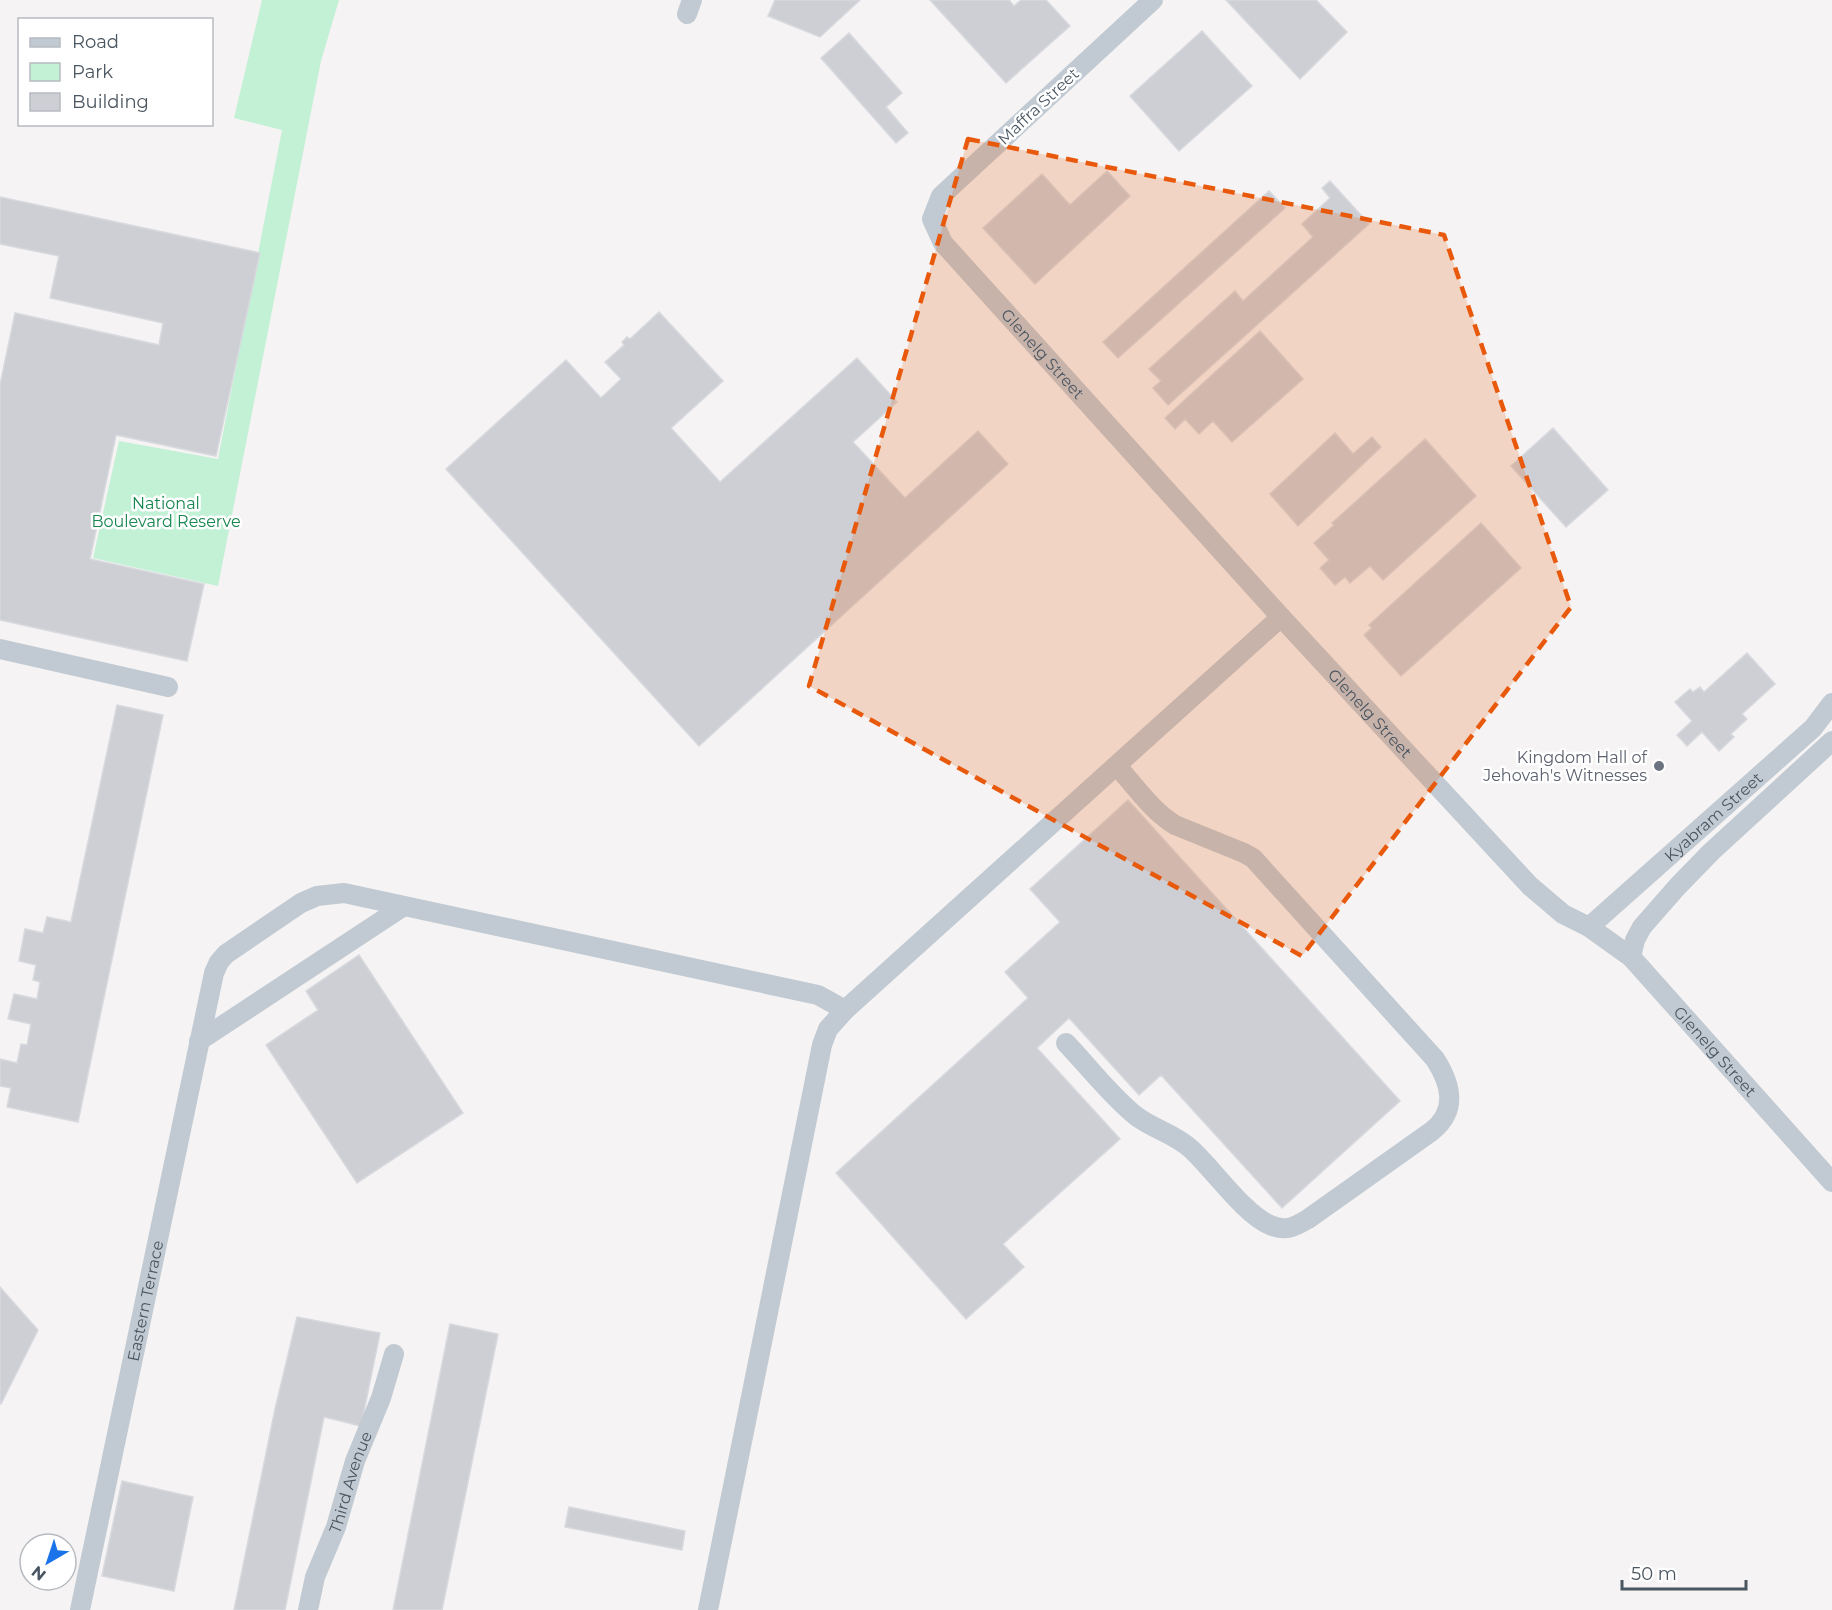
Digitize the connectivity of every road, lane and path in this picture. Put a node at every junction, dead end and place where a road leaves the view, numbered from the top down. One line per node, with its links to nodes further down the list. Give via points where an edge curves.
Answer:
1 (1153, 0): 2 (street, Maffra Street, via 941,196)
2 (932, 219): 3 (street, Glenelg Street, via 943,243)
3 (1281, 617): 8 (street); 10 (street, Glenelg Street, via 1530,886 1563,914)
4 (0, 649): 5 (street)
5 (168, 687)
6 (1829, 715): 10 (street, Kyabram Street)
7 (1832, 741): 11 (street, Kyabram Street, via 1677,886 1642,927)
8 (1117, 766): 12 (street); 14 (street, via 1166,819 1253,858 1430,1053 1447,1082 1448,1112 1432,1131 1301,1223 1284,1230 1267,1224 1252,1212 1184,1143 1135,1115)
9 (404, 906): 12 (street, Eastern Terrace, via 818,995); 13 (street); 13 (street, Eastern Terrace, via 344,893 317,896 301,903 219,962)
10 (1589, 927): 11 (street, Glenelg Street)
11 (1630, 957): 15 (street, Glenelg Street)
12 (844, 1011): 19 (street, via 828,1029 822,1045)
13 (199, 1041): 17 (street, Eastern Terrace)
14 (1066, 1043)
15 (1832, 1182)
16 (394, 1354): 18 (street, Third Avenue, via 336,1527 315,1577)
17 (80, 1610)
18 (308, 1610)
19 (708, 1610)

